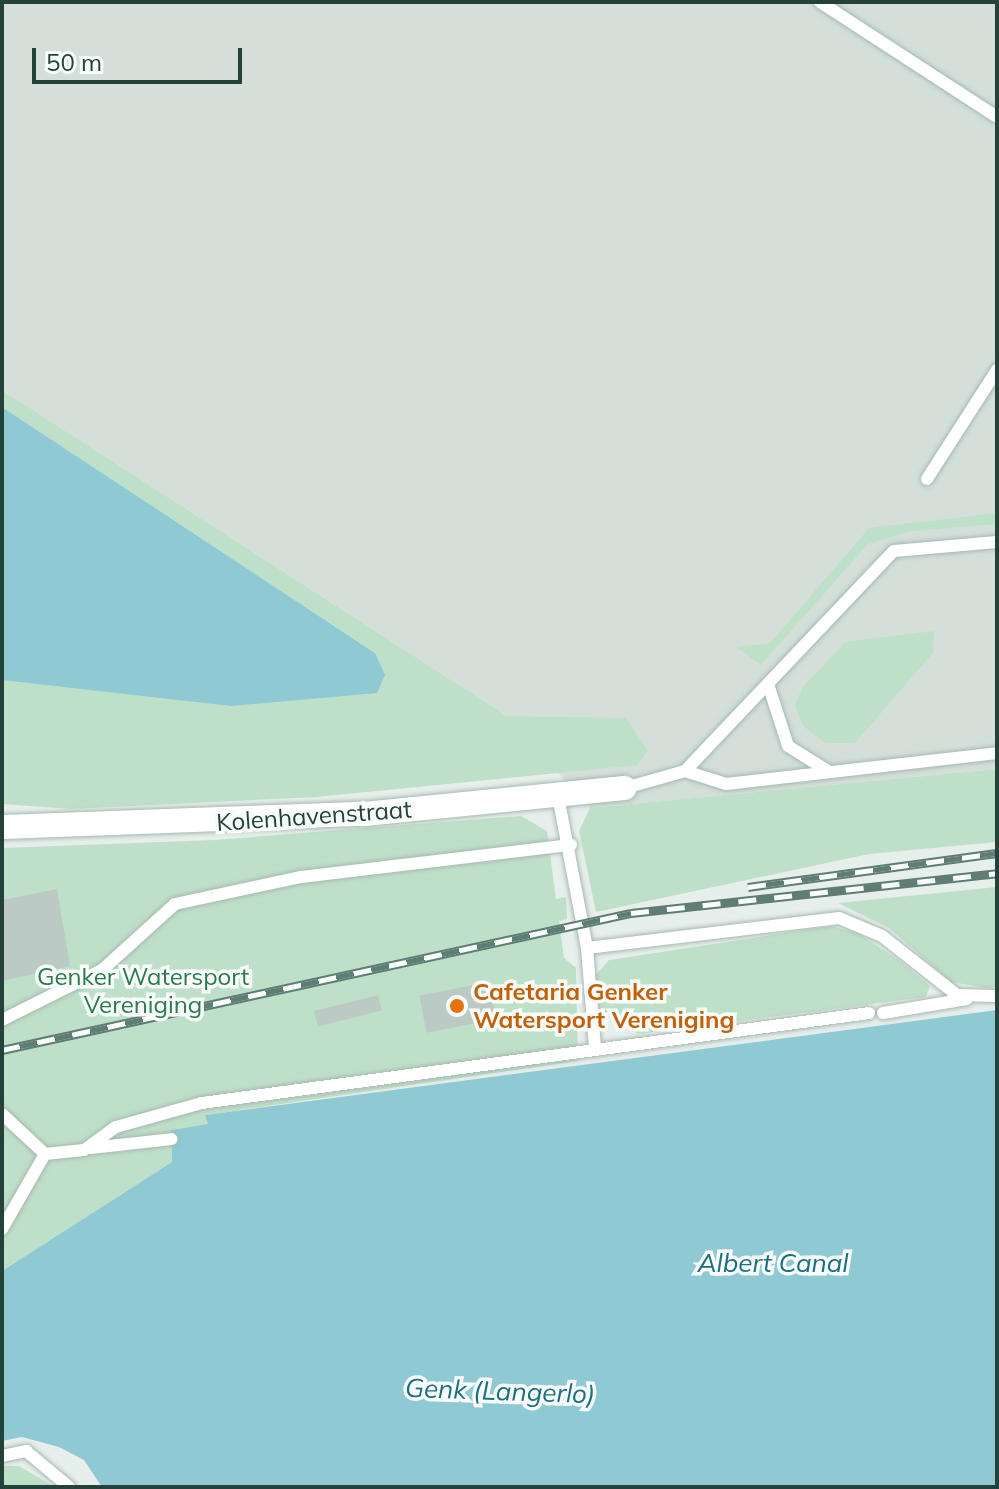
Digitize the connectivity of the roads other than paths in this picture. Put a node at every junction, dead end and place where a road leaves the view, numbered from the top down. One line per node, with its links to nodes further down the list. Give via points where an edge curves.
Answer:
1 (820, 2): 2 (lane)
2 (997, 117)
3 (997, 370): 4 (lane)
4 (927, 479)
5 (997, 542): 6 (lane, via 894,551)
6 (768, 684): 8 (lane); 9 (lane, via 788,746)
7 (997, 753): 9 (lane)
8 (685, 771): 9 (lane, via 726,784); 10 (lane)
9 (828, 771)
10 (625, 788): 11 (street, Kolenhavenstraat)
11 (558, 796): 12 (street, Kolenhavenstraat, via 197,824); 13 (lane)
12 (2, 827)
13 (571, 845): 14 (lane); 19 (lane, via 301,877 175,904 102,970)
14 (587, 948): 16 (lane, via 839,918 882,936); 20 (lane)
15 (997, 996): 16 (lane)
16 (970, 999): 18 (lane)
17 (869, 1013): 20 (lane)
18 (883, 1013)
19 (2, 1020)
20 (595, 1048): 23 (lane, via 202,1103 116,1127)
21 (2, 1114): 24 (lane)
22 (172, 1139): 23 (lane)
23 (84, 1150): 24 (lane)
24 (45, 1154): 25 (lane)
25 (2, 1229)
26 (2, 1456): 27 (lane, via 26,1451)
27 (69, 1487)

